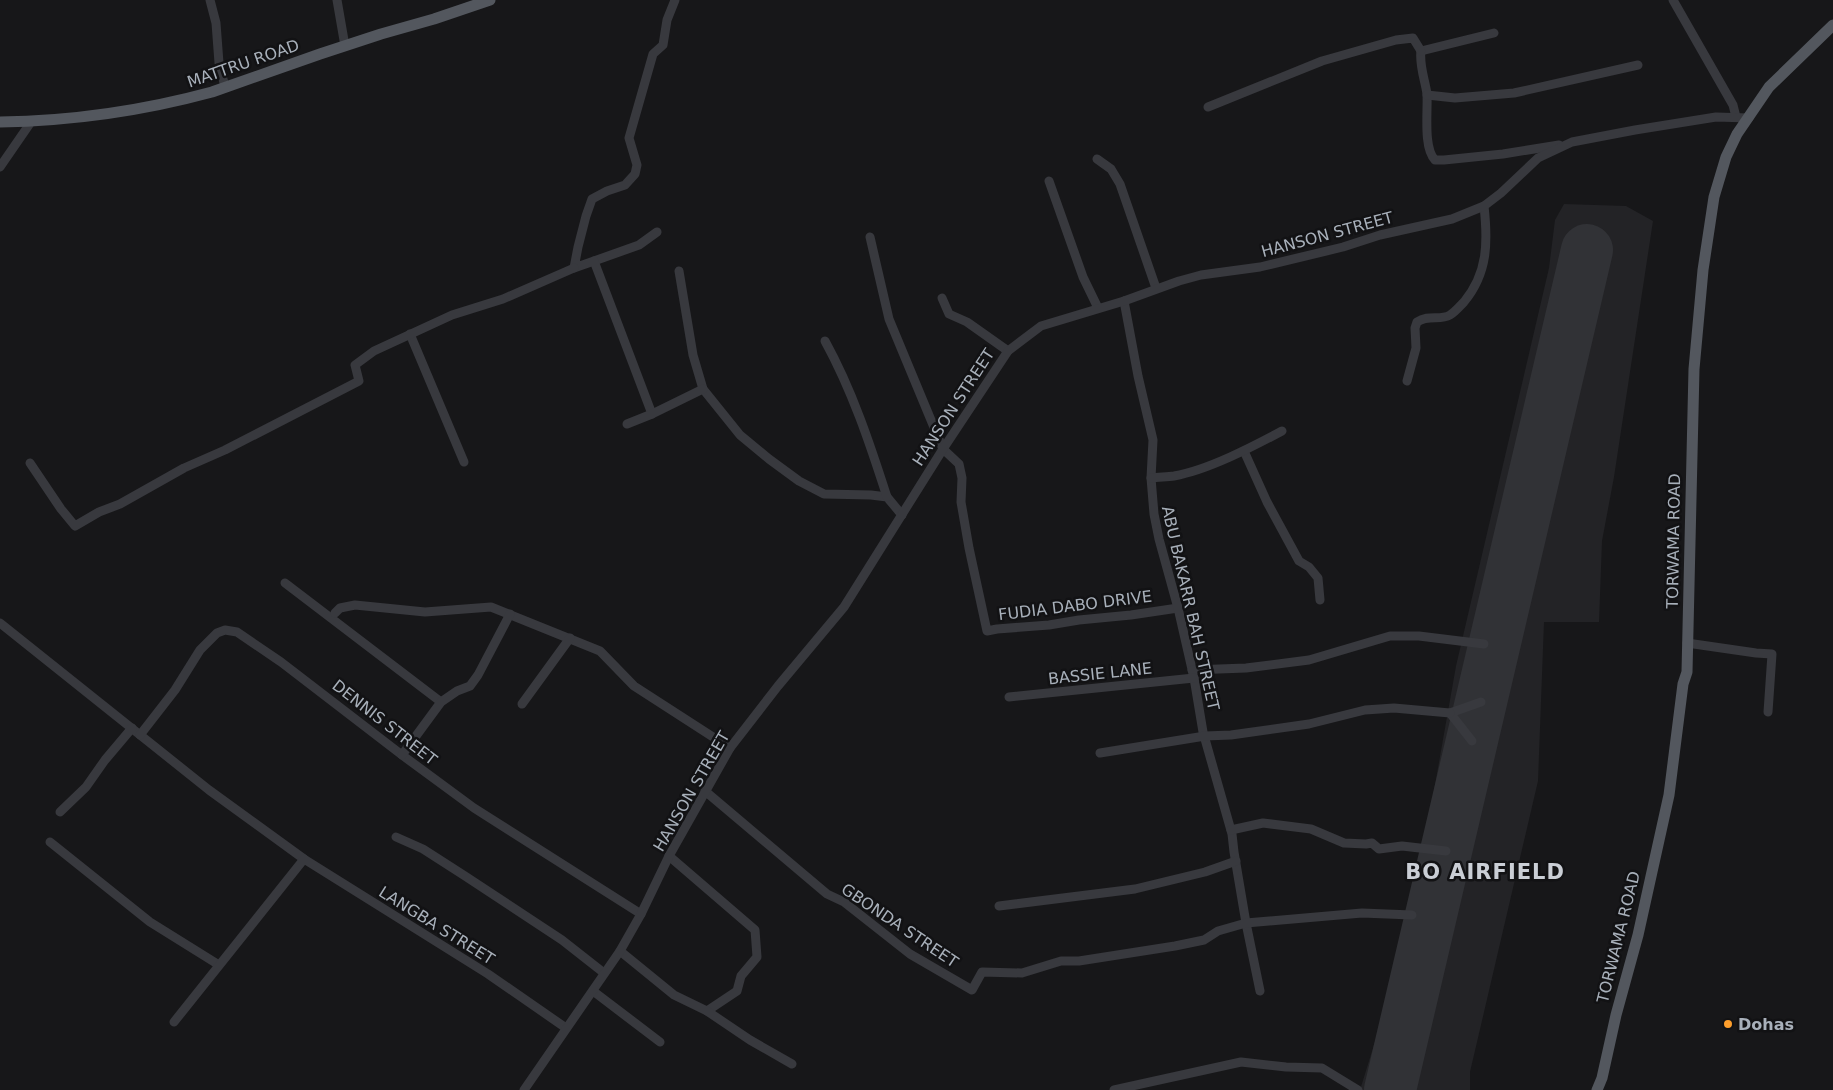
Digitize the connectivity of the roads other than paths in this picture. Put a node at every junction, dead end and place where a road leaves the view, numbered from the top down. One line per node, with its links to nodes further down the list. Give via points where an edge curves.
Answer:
1 (210, 0): 11 (street)
2 (337, 0): 8 (street)
3 (490, 0): 8 (main road, MATTRU ROAD)
4 (675, 0): 26 (street, via 667,20 663,45 653,54 629,138 638,165 635,174 626,185 592,199)
5 (1673, 0): 14 (street, via 1733,105)
6 (1833, 25): 15 (main road, TORWAMA ROAD, via 1769,87)
7 (1494, 33): 9 (street)
8 (346, 46): 11 (main road, MATTRU ROAD)
9 (1421, 51): 12 (street); 13 (street, via 1413,38 1396,40 1322,61)
10 (1638, 65): 12 (street, via 1514,93 1455,98)
11 (225, 87): 17 (main road, MATTRU ROAD, via 151,108)
12 (1427, 95): 18 (street, via 1428,138 1435,160 1502,154)
13 (1208, 107)
14 (1736, 117): 15 (street, HANSON STREET); 18 (street, HANSON STREET, via 1716,117)
15 (1749, 118): 54 (main road, TORWAMA ROAD, via 1726,157 1714,197 1703,270 1694,369)
16 (0, 122): 17 (main road, MATTRU ROAD)
17 (31, 122): 20 (street)
18 (1572, 142): 22 (street, HANSON STREET, via 1538,158)
19 (1097, 159): 28 (street, via 1112,169 1120,184)
20 (0, 167)
21 (1049, 181): 31 (street, via 1083,277)
22 (1484, 206): 28 (street, HANSON STREET, via 1452,219 1343,247 1260,267 1201,275); 35 (street, via 1486,225 1482,272 1473,291 1452,314 1417,322 1416,348)
23 (657, 232): 25 (street, via 639,246)
24 (870, 237): 40 (street, via 889,319)
25 (594, 261): 26 (street); 37 (street)
26 (574, 268): 32 (street, via 504,299 452,315)
27 (679, 271): 36 (street, via 693,355)
28 (1156, 288): 30 (street, HANSON STREET)
29 (942, 298): 34 (street, via 949,314 967,322)
30 (1124, 301): 31 (street, HANSON STREET); 44 (street, ABU BAKARR BAH STREET, via 1153,440)
31 (1098, 308): 34 (street, HANSON STREET, via 1041,326)
32 (410, 334): 42 (street); 43 (street, via 358,362 355,365 359,381 75,526)
33 (824, 341): 45 (street, via 840,368)
34 (1008, 351): 40 (street, HANSON STREET)
35 (1407, 381)
36 (703, 389): 37 (street); 45 (street, via 740,436 799,481 824,494)
37 (652, 414): 38 (street)
38 (627, 424)
39 (1282, 431): 41 (street)
40 (943, 449): 46 (street, HANSON STREET); 49 (street, FUDIA DABO DRIVE, via 959,464 961,502 987,632)
41 (1244, 450): 44 (street, via 1176,476); 48 (street, via 1299,561 1318,578)
42 (464, 462)
43 (30, 463)
44 (1151, 478): 49 (street, ABU BAKARR BAH STREET, via 1159,539)
45 (886, 497): 46 (street)
46 (902, 515): 67 (street, HANSON STREET, via 844,607)
47 (285, 583): 58 (street)
48 (1320, 600)
49 (1178, 608): 56 (street, ABU BAKARR BAH STREET)
50 (336, 613): 51 (street, via 340,608 355,605 424,612 491,607)
51 (510, 614): 53 (street); 58 (street, via 470,686)
52 (0, 623): 63 (street, LANGBA STREET)
53 (570, 638): 60 (street); 67 (street, via 600,651 634,686)
54 (1688, 643): 61 (street, via 1772,654); 96 (main road, TORWAMA ROAD, via 1687,672 1669,795 1638,935)
55 (1484, 644): 56 (street, BASSIE LANE, via 1390,636 1309,660)
56 (1193, 674): 57 (street, BASSIE LANE); 65 (street, ABU BAKARR BAH STREET)
57 (1009, 697)
58 (440, 702): 69 (street)
59 (1481, 702): 62 (street)
60 (522, 704)
61 (1768, 712)
62 (1450, 713): 65 (street, via 1394,708 1365,710 1309,724); 66 (street)
63 (132, 728): 64 (street, LANGBA STREET); 71 (street, via 86,786)
64 (140, 735): 69 (street, DENNIS STREET, via 175,690 200,650 216,633 225,630 237,632 281,662); 77 (street, LANGBA STREET)
65 (1205, 736): 68 (street); 72 (street, ABU BAKARR BAH STREET)
66 (1472, 741)
67 (730, 748): 70 (street, HANSON STREET)
68 (1100, 753)
69 (402, 755): 80 (street, DENNIS STREET, via 474,808)
70 (705, 791): 76 (street, HANSON STREET); 82 (street, GBONDA STREET, via 827,894 844,902 910,954 972,990 982,972 1022,973 1061,961 1176,946 1204,940)
71 (60, 812)
72 (1231, 830): 75 (street, via 1261,823 1302,827 1344,843 1372,843 1380,849 1402,846); 78 (street, ABU BAKARR BAH STREET)
73 (396, 837): 85 (street, via 423,849 472,881 562,940)
74 (50, 842): 84 (street, via 150,922)
75 (1446, 851)
76 (669, 856): 80 (street, HANSON STREET); 88 (street, via 755,930 757,957 741,976 737,991)
77 (304, 859): 84 (street); 90 (street, LANGBA STREET, via 488,974)
78 (1236, 861): 79 (street, via 1135,889); 82 (street, ABU BAKARR BAH STREET)
79 (999, 906)
80 (641, 914): 83 (street, HANSON STREET)
81 (1412, 915): 82 (street, via 1362,912)
82 (1246, 923): 87 (street, ABU BAKARR BAH STREET)
83 (620, 951): 85 (street, HANSON STREET); 88 (street, via 674,995)
84 (219, 965): 89 (street)
85 (604, 973): 86 (street, HANSON STREET)
86 (593, 991): 90 (street, HANSON STREET); 91 (street)
87 (1260, 992)
88 (707, 1011): 92 (street)
89 (174, 1022)
90 (566, 1028): 93 (street, HANSON STREET)
91 (660, 1042)
92 (792, 1064)
93 (524, 1090)
94 (1114, 1090): 95 (street, via 1241,1062 1322,1068)
95 (1358, 1090)
96 (1597, 1090)

